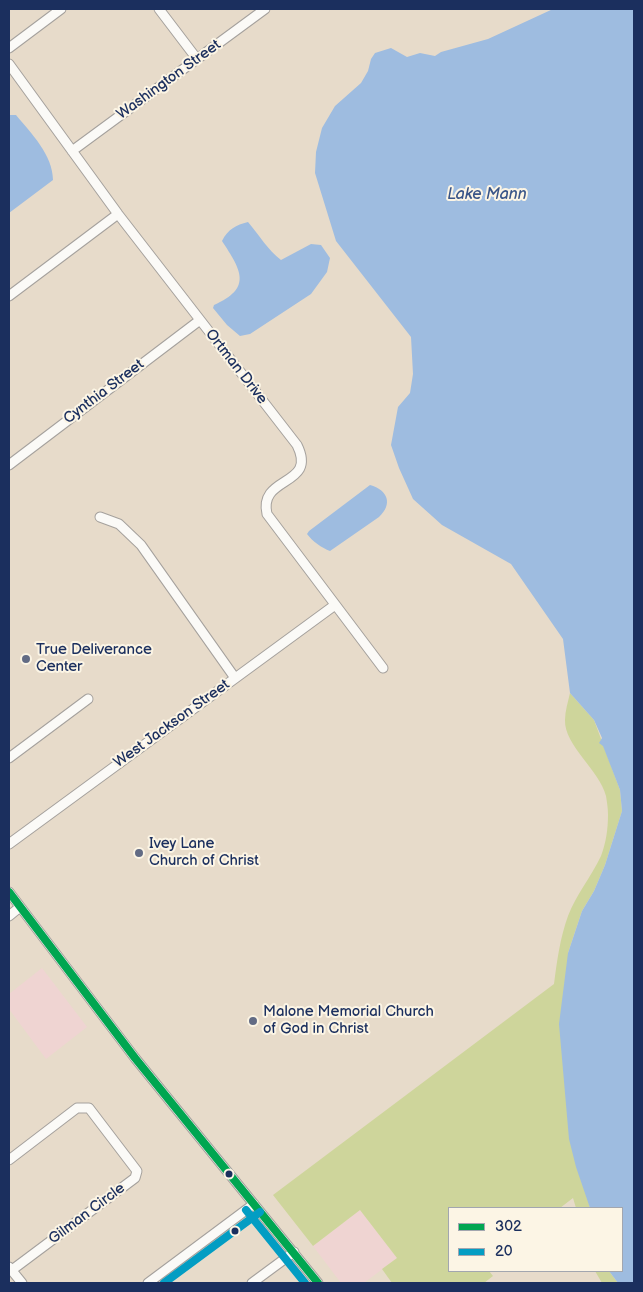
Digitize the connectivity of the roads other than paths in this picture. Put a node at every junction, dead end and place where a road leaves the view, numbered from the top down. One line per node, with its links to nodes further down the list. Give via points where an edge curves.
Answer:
1 (61, 9): 4 (street)
2 (159, 9): 5 (street)
3 (265, 9): 5 (street, Washington Street)
4 (9, 48)
5 (197, 59): 7 (street, Washington Street)
6 (9, 64): 7 (street, Ortman Drive)
7 (72, 151): 8 (street, Ortman Drive)
8 (118, 214): 9 (street); 10 (street, Ortman Drive)
9 (9, 296)
10 (200, 320): 11 (street, Cynthia Street); 13 (street, Ortman Drive, via 302,454 298,473 272,491 265,506 267,514)
11 (9, 465)
12 (100, 516): 15 (street, via 119,524 141,545)
13 (335, 604): 14 (street, Ortman Drive); 15 (street, West Jackson Street)
14 (383, 668)
15 (235, 678): 18 (street, West Jackson Street)
16 (88, 699): 17 (street)
17 (9, 758)
18 (9, 844)
19 (9, 892): 20 (street)
20 (20, 907): 21 (street); 23 (street, via 135,1058)
21 (9, 916)
22 (9, 1160): 25 (street, Gilman Circle, via 78,1108 89,1108 137,1171 135,1178)
23 (254, 1204): 24 (street); 27 (street)
24 (294, 1252): 28 (street); 29 (street)
25 (10, 1268): 26 (street)
26 (22, 1283)
27 (148, 1283)
28 (252, 1283)
29 (318, 1283)

